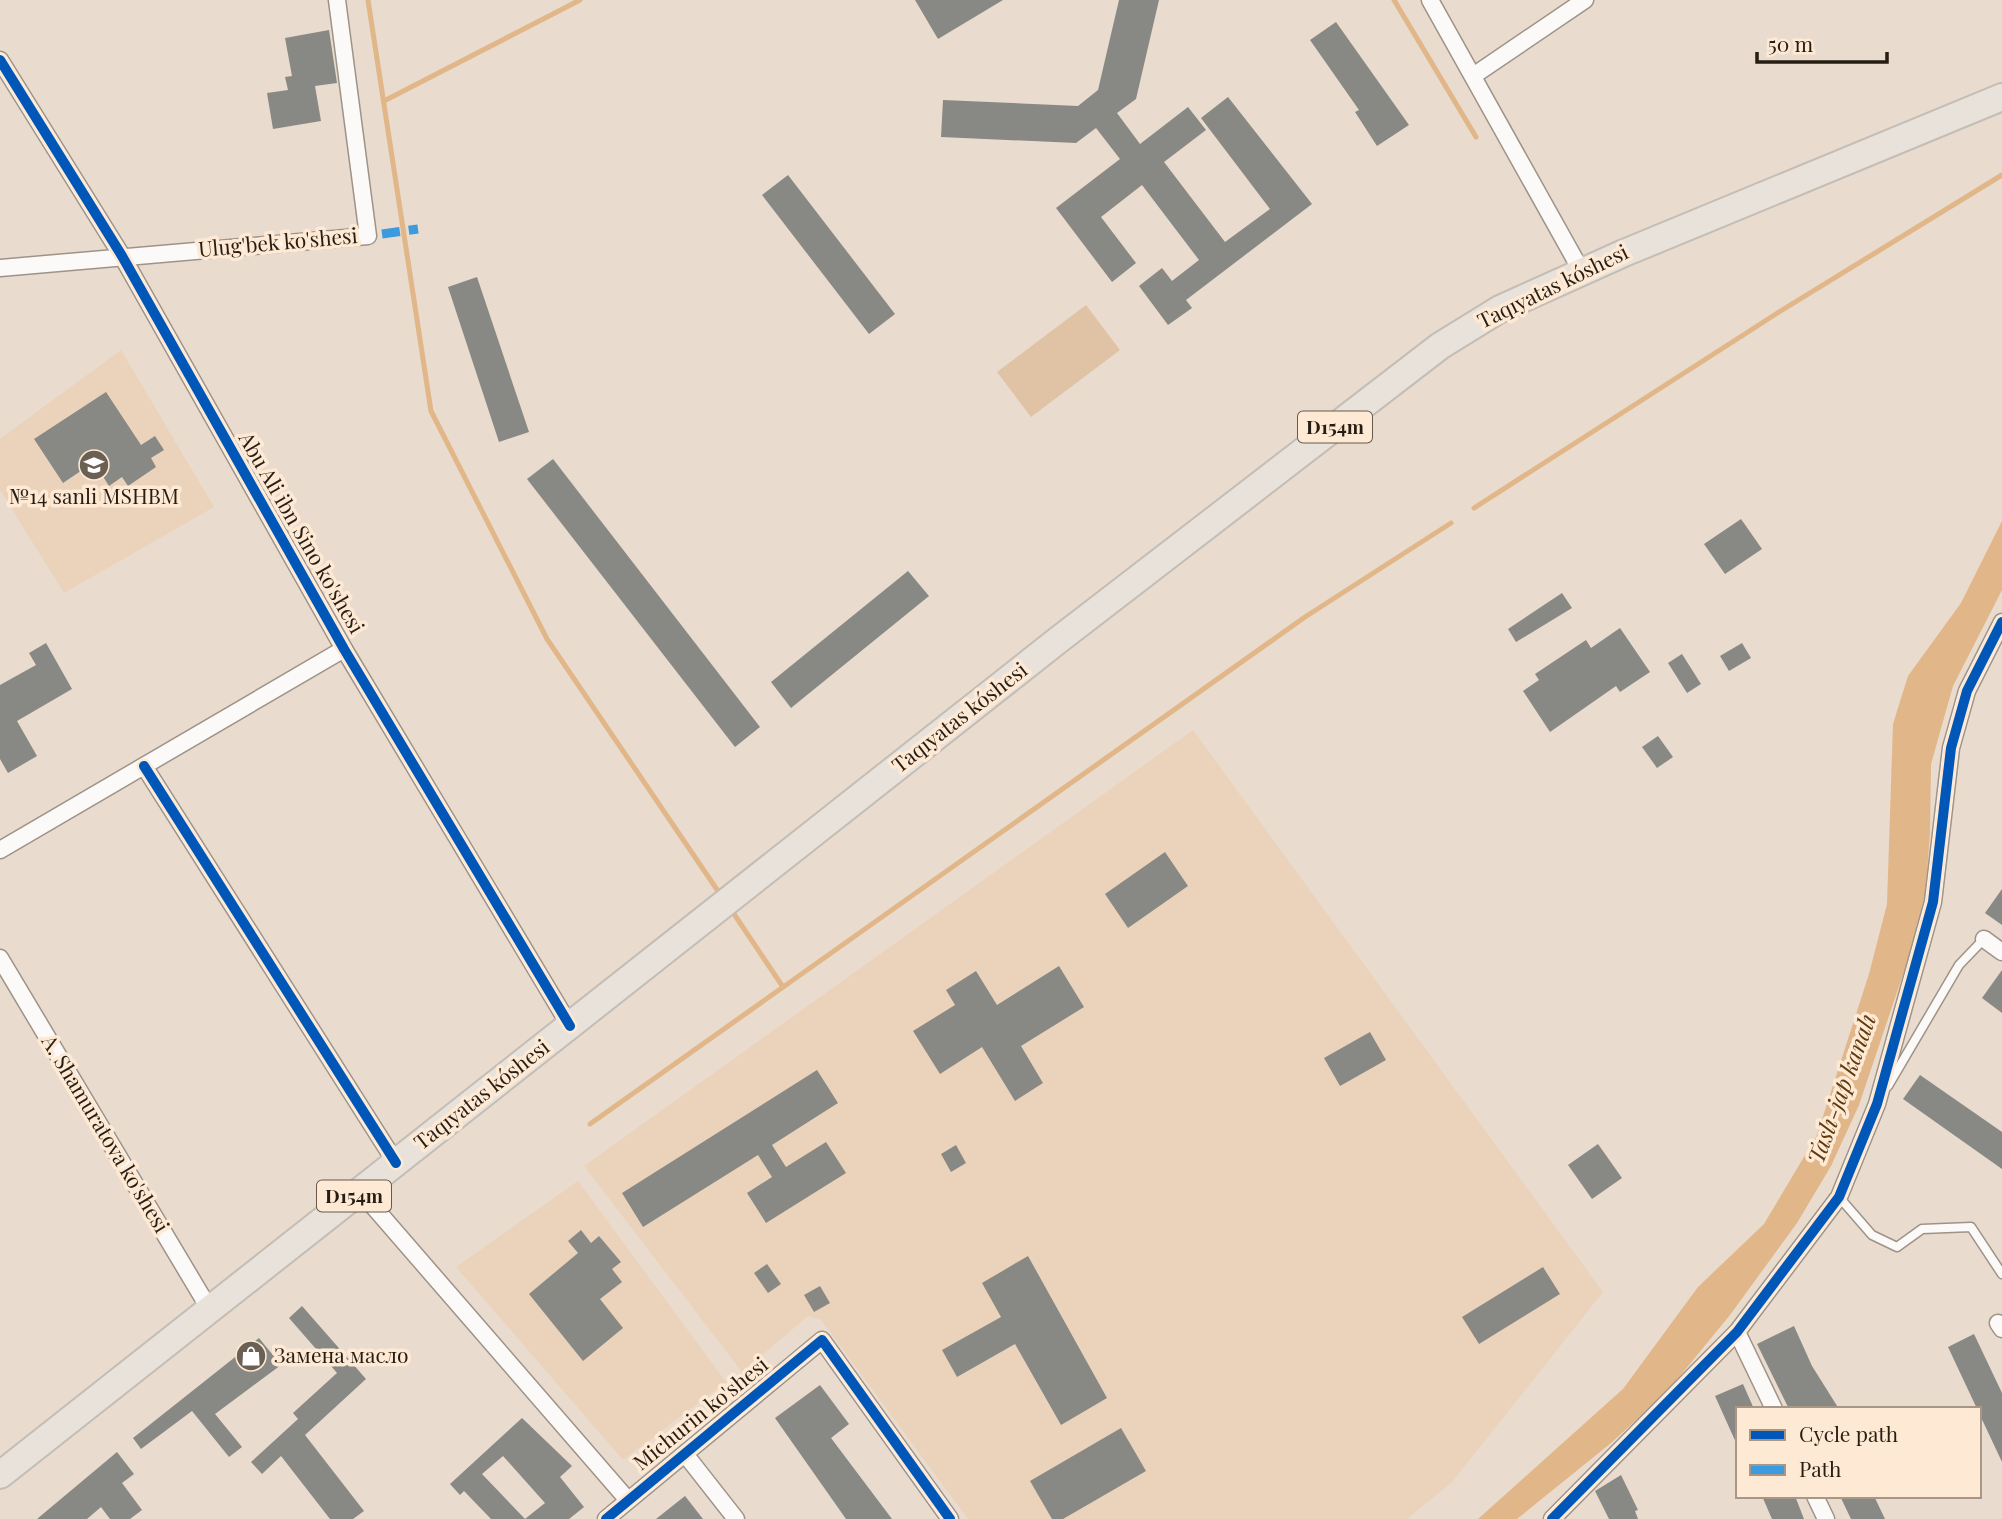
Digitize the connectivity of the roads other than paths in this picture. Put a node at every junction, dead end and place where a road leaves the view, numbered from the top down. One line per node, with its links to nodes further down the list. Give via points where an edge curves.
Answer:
1 (1430, 0): 5 (street)
2 (1585, 0): 5 (street)
3 (337, 3): 7 (street, Ulug'bek ko'shesi, via 369,236)
4 (0, 60): 7 (street, Abu Ali ibn Sino ko'shesi)
5 (1473, 76): 9 (street)
6 (2002, 97): 9 (main road, Taqıyatas kóshesi / D154m)
7 (122, 256): 8 (street, Ulug'bek ko'shesi); 11 (street, Abu Ali ibn Sino ko'shesi)
8 (0, 268)
9 (1582, 272): 17 (main road, Taqıyatas kóshesi / D154m, via 1500,309 1440,346)
10 (2002, 622): 18 (street, via 1967,691 1951,748 1933,902)
11 (344, 649): 12 (street); 17 (street, Abu Ali ibn Sino ko'shesi)
12 (144, 766): 13 (street); 19 (street)
13 (0, 850)
14 (1984, 939): 15 (street); 18 (lane, via 1959,965)
15 (2002, 952)
16 (0, 958): 23 (street, A. Shamuratova ko'shesi)
17 (570, 1026): 19 (main road, Taqıyatas kóshesi / D154m)
18 (1877, 1104): 21 (street)
19 (396, 1163): 20 (main road, Taqıyatas kóshesi / D154m)
20 (360, 1191): 23 (main road, Taqıyatas kóshesi / D154m); 29 (street)
21 (1839, 1197): 22 (lane, via 1872,1235 1897,1247 1922,1229 1971,1227); 24 (street)
22 (2002, 1274)
23 (209, 1310): 27 (main road, Taqıyatas kóshesi / D154m)
24 (1737, 1332): 25 (street); 30 (street)
25 (1773, 1407)
26 (685, 1454): 29 (street, Michurin ko'shesi); 32 (street); 33 (street, Michurin ko'shesi, via 822,1339)
27 (0, 1475)
28 (1816, 1498): 36 (street)
29 (627, 1499): 31 (street, Michurin ko'shesi)
30 (1572, 1502): 34 (street); 35 (street)
31 (606, 1519)
32 (736, 1519)
33 (950, 1519)
34 (1552, 1519)
35 (1580, 1519)
36 (1826, 1519)

